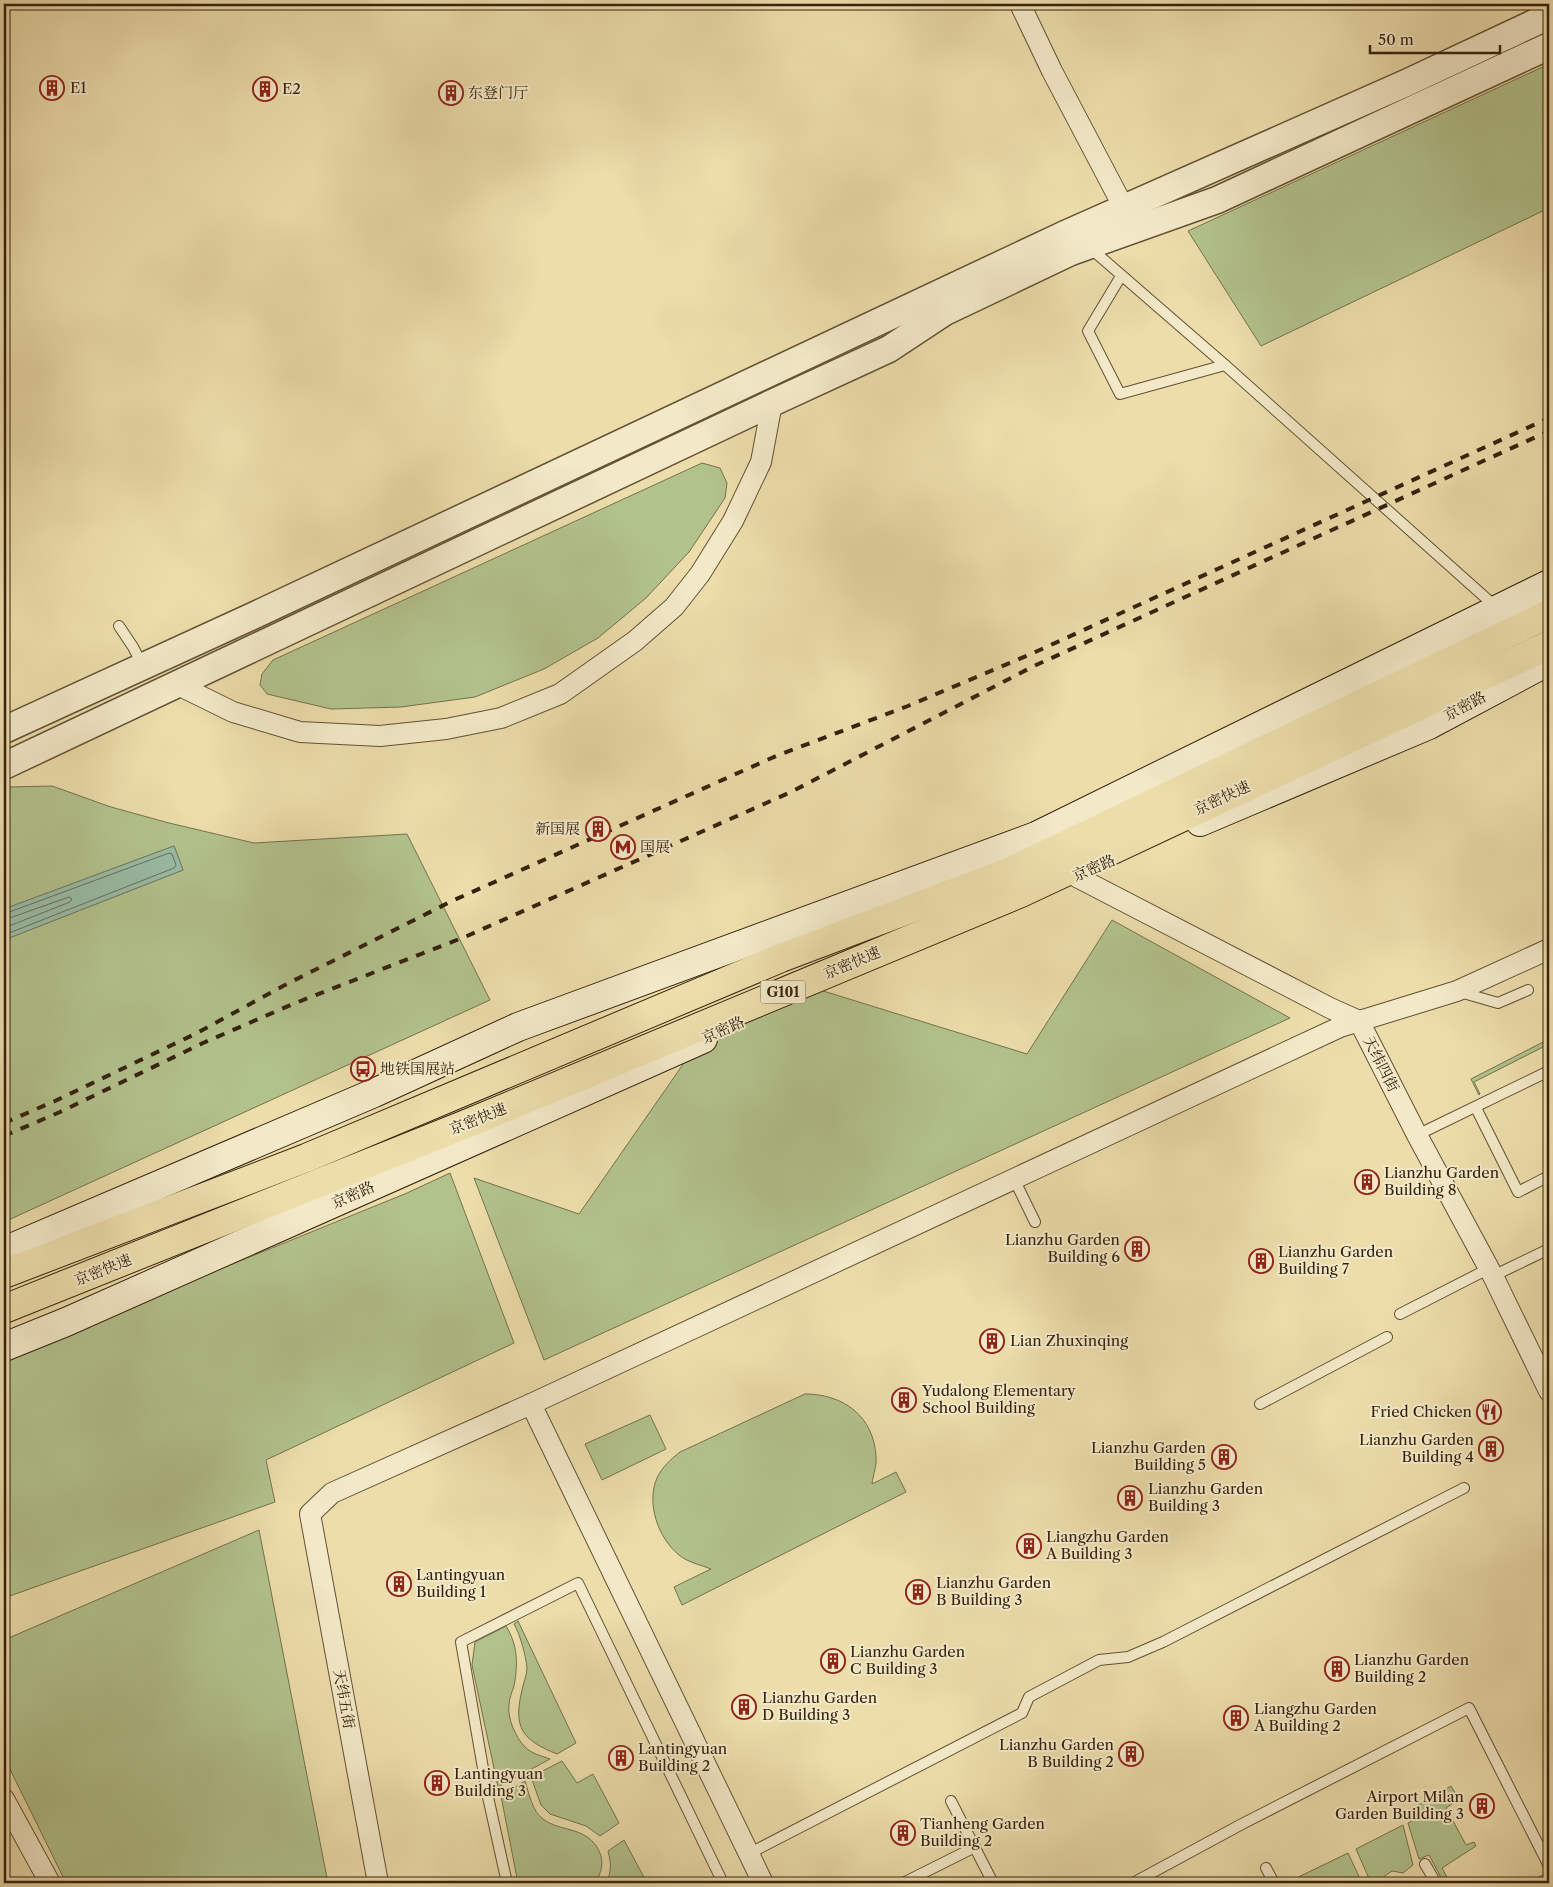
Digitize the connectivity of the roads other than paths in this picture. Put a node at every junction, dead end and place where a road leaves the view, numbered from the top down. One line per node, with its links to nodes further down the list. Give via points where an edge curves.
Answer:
1 (1020, 4): 4 (street)
2 (1549, 16): 4 (street)
3 (1549, 46): 5 (street, via 1218,200)
4 (1124, 208): 15 (street)
5 (1088, 246): 6 (lane); 8 (street, via 945,312 889,349)
6 (1121, 276): 7 (lane); 7 (lane, via 1088,331 1120,394)
7 (1225, 365): 10 (lane)
8 (772, 403): 16 (street); 16 (street, via 761,462 733,521 700,574 674,607 636,641 560,694 501,718 446,729 380,736 300,732 234,712)
9 (1549, 584): 10 (main road)
10 (1498, 609): 31 (main road, via 1036,836 518,1027 374,1093)
11 (1549, 614): 33 (highway, 京密快速 / G101, via 1011,871 782,958 306,1158)
12 (119, 626): 15 (lane, via 134,646)
13 (1549, 645): 14 (highway, 京密快速 / G101)
14 (1541, 657): 19 (main road, 京密路 / G101, via 1429,725); 34 (highway, 京密快速 / G101, via 1021,892 466,1124)
15 (143, 666): 17 (street)
16 (176, 684): 18 (street)
17 (4, 730)
18 (4, 766)
19 (1076, 876): 23 (street, 天纬四街); 37 (main road, 京密路 / G101, via 66,1322)
20 (1549, 948): 21 (street)
21 (1457, 990): 22 (lane, via 1498,1003); 23 (street)
22 (1528, 990)
23 (1359, 1021): 26 (street, 天纬四街); 28 (street, via 1340,1026)
24 (1549, 1070): 25 (lane)
25 (1476, 1108): 26 (lane); 27 (lane, via 1518,1192)
26 (1417, 1135): 32 (street, 天纬四街)
27 (1549, 1176)
28 (1014, 1179): 29 (lane); 39 (street)
29 (1035, 1222)
30 (1549, 1249): 32 (lane)
31 (4, 1250)
32 (1491, 1273): 35 (lane); 38 (street, 天纬四街)
33 (4, 1274)
34 (4, 1310)
35 (1400, 1314)
36 (1387, 1337): 40 (lane)
37 (4, 1346)
38 (1549, 1391)
39 (531, 1404): 45 (street, via 606,1570); 51 (street, 天纬五街, via 332,1493 310,1514)
40 (1260, 1404)
41 (1464, 1488): 45 (lane, via 1163,1642 1128,1657 1099,1660 1029,1697 1022,1713)
42 (4, 1799): 50 (street)
43 (951, 1801): 44 (lane)
44 (974, 1847): 55 (lane); 56 (lane)
45 (748, 1854): 54 (street)
46 (1425, 1864): 59 (lane)
47 (1549, 1866): 57 (lane, via 1469,1708 1245,1829)
48 (1266, 1868): 58 (lane)
49 (1549, 1878): 60 (lane)
50 (50, 1883)
51 (378, 1883)
52 (506, 1883): 53 (lane, via 461,1642 578,1584)
53 (723, 1883)
54 (763, 1883)
55 (903, 1883)
56 (993, 1883)
57 (1133, 1883)
58 (1274, 1883)
59 (1436, 1883)
60 (1539, 1883)

